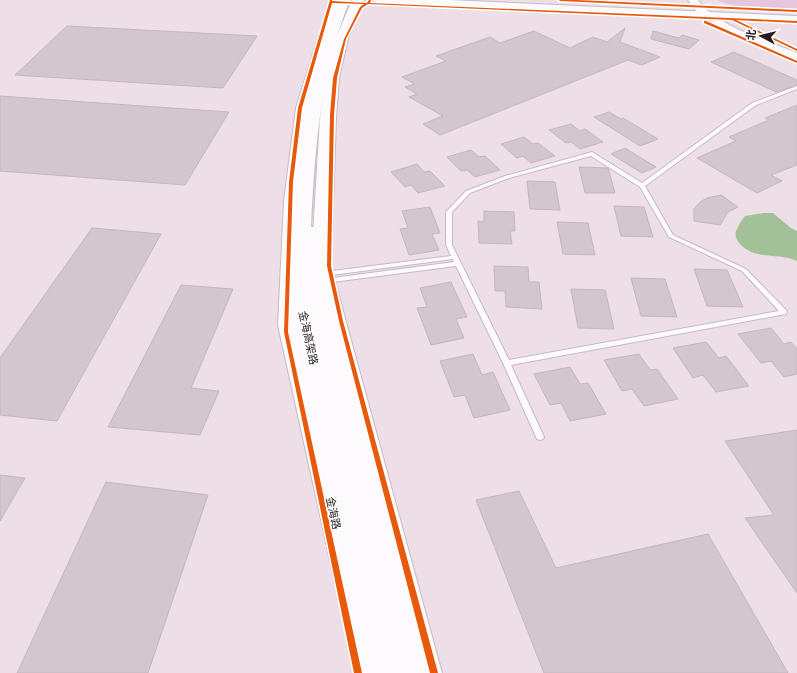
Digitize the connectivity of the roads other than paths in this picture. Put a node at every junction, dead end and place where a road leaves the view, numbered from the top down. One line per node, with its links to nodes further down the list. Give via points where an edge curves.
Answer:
1 (339, 0): 17 (main road, 金海路, via 325,35 304,108 293,201)
2 (344, 0): 23 (main road, 金海高架路, via 324,54 308,140 299,292 303,327)
3 (352, 0): 24 (main road, 金海高架路, via 335,44 324,107 317,174 315,253 321,317)
4 (358, 0): 18 (main road, via 342,38 332,78 321,267)
5 (377, 0): 8 (main road)
6 (496, 0): 8 (main road)
7 (693, 0): 8 (street)
8 (705, 10): 9 (main road); 10 (main road); 11 (street); 12 (street, via 711,19)
9 (797, 14)
10 (797, 19)
11 (797, 53)
12 (797, 57)
13 (797, 87): 14 (lane, via 754,104)
14 (642, 186): 15 (lane, via 592,154 507,177 468,192 448,212 449,245); 19 (lane, via 672,236 744,270 784,312)
15 (454, 257): 16 (lane); 18 (lane)
16 (458, 264): 18 (lane); 19 (lane)
17 (290, 272): 21 (main road, 金海路, via 289,325); 22 (main road, via 293,317)
18 (324, 278): 25 (main road)
19 (507, 363): 20 (lane)
20 (540, 437)
21 (371, 673)
22 (379, 673)
23 (389, 673)
24 (409, 673)
25 (426, 673)

